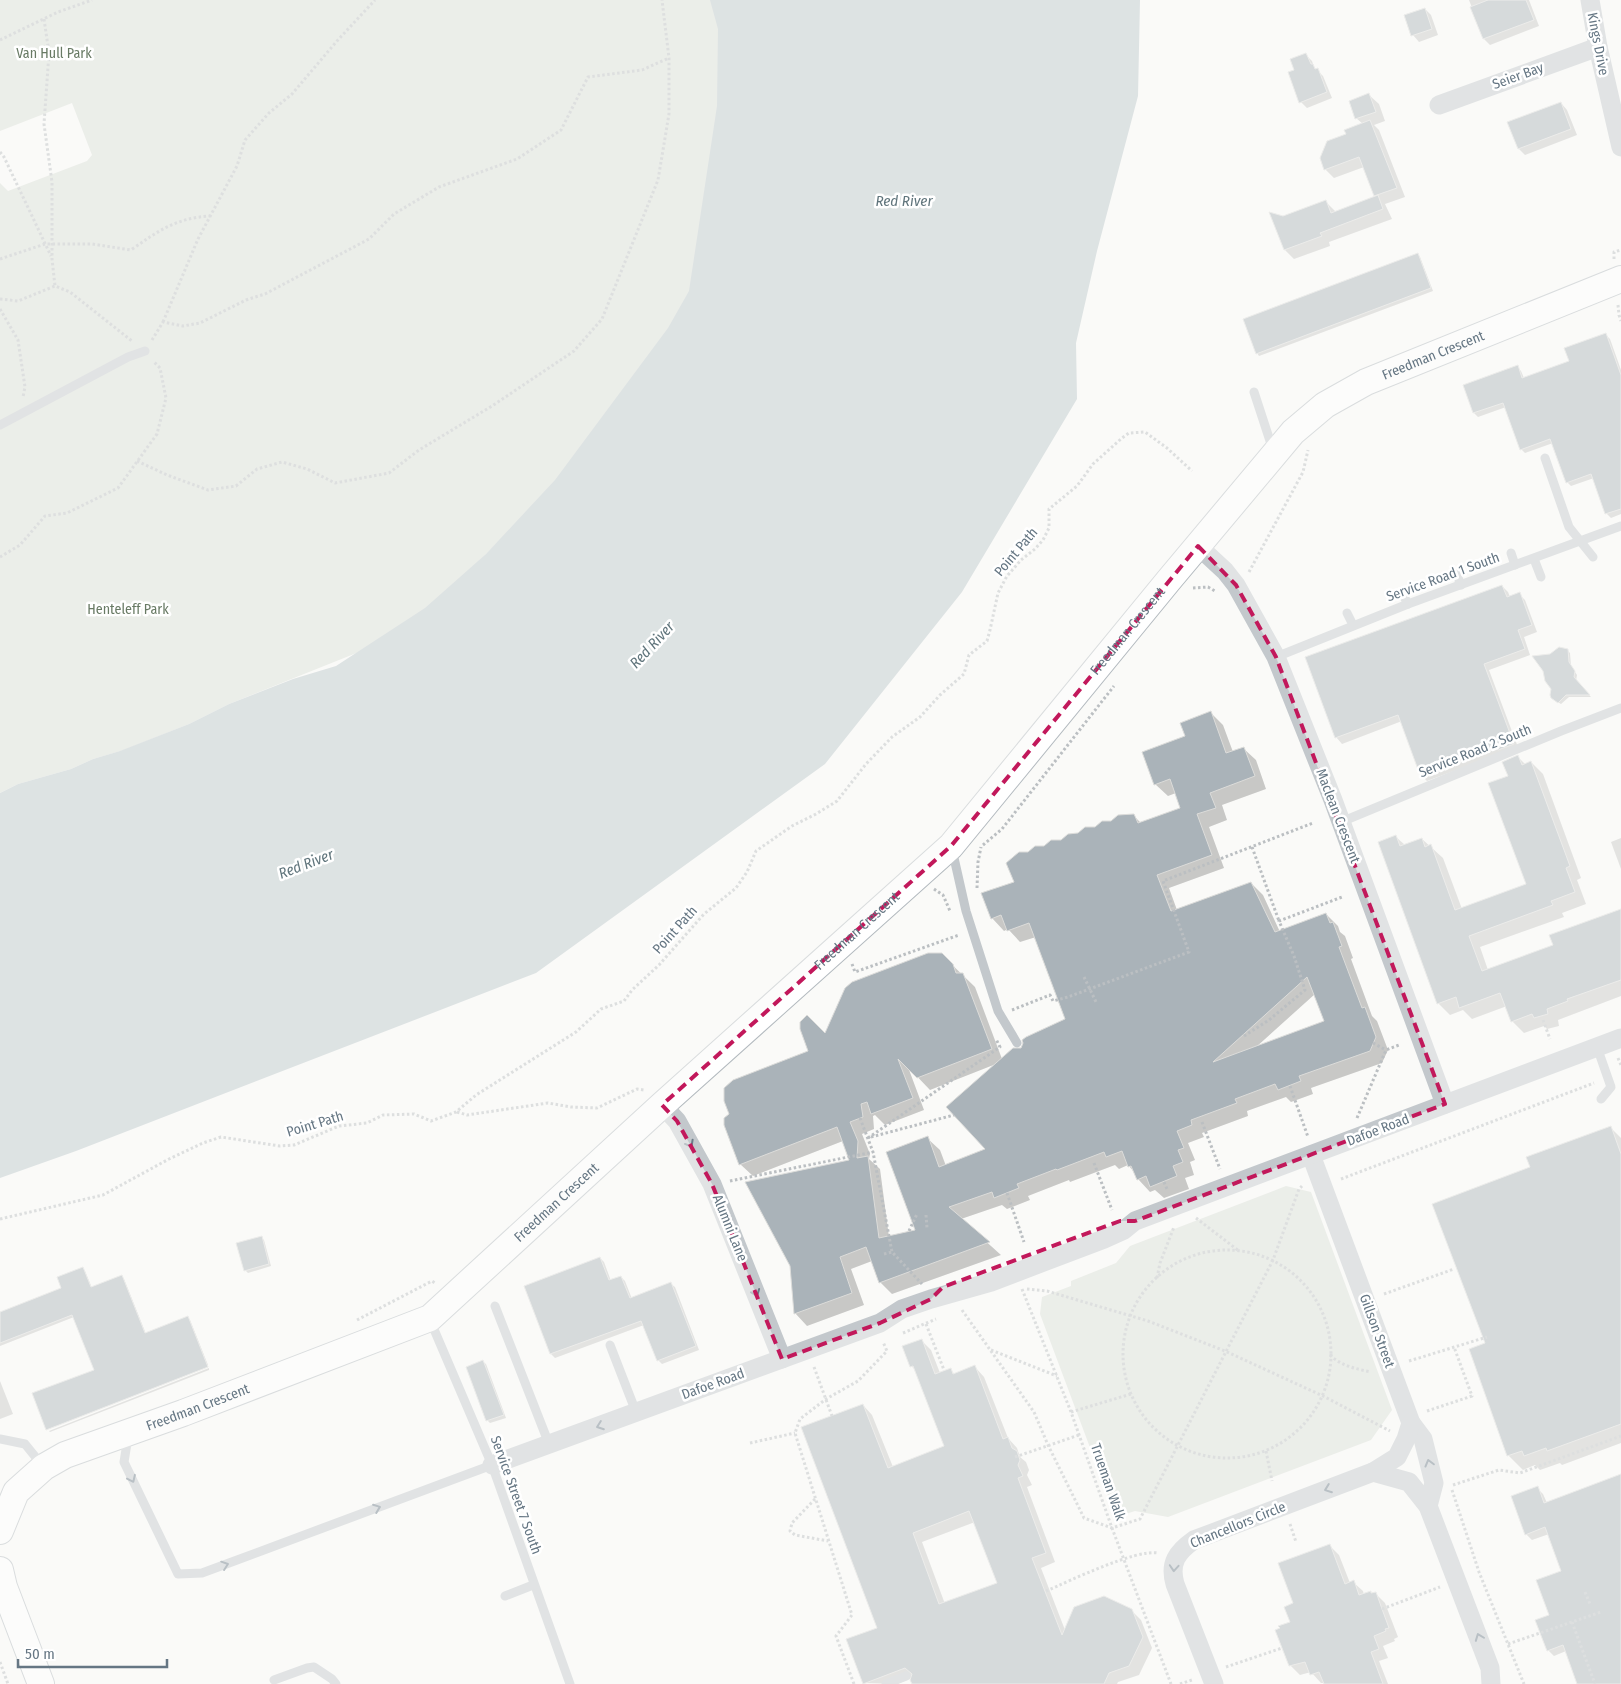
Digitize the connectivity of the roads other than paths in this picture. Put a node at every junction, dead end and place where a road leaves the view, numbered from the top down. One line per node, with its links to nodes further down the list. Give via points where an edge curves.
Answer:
1 (1590, 0): 2 (street, Kings Drive)
2 (1598, 47): 3 (street, Seier Bay); 4 (street, Kings Drive)
3 (1439, 105)
4 (1621, 147)
5 (1620, 292): 9 (street, Freedman Crescent, via 1366,382 1325,405 1293,432)
6 (145, 351): 8 (lane)
7 (1254, 392): 9 (lane)
8 (0, 425)
9 (1274, 455): 13 (street, Freedman Crescent)
10 (1545, 458): 12 (lane, via 1569,527)
11 (1621, 526): 12 (lane, Service Road 1 South)
12 (1580, 541): 15 (lane); 16 (lane, Service Road 1 South)
13 (1198, 546): 25 (street, Maclean Crescent, via 1236,585); 28 (street, Freedman Crescent)
14 (1511, 554): 17 (lane)
15 (1593, 557)
16 (1534, 559): 17 (lane, Service Road 1 South); 19 (lane)
17 (1515, 565): 20 (lane, Service Road 1 South)
18 (1456, 573): 20 (lane)
19 (1541, 577)
20 (1461, 585): 22 (lane, Service Road 1 South)
21 (1402, 593): 22 (lane)
22 (1408, 604): 24 (lane, Service Road 1 South)
23 (1347, 613): 24 (lane)
24 (1353, 625): 25 (lane, Service Road 1 South)
25 (1276, 657): 27 (street, Maclean Crescent)
26 (1621, 708): 27 (lane, Service Road 2 South)
27 (1341, 822): 33 (street, Maclean Crescent)
28 (951, 846): 30 (lane, via 966,911 998,1011); 34 (street, Freedman Crescent)
29 (1621, 1038): 31 (street, Dafoe Road)
30 (1018, 1042)
31 (1597, 1047): 32 (lane, via 1611,1087); 33 (street, Dafoe Road)
32 (1601, 1099)
33 (1445, 1104): 35 (street, Dafoe Road)
34 (662, 1105): 37 (street, Freedman Crescent); 39 (street, Alumni Lane, one-way to 39, via 677,1121 712,1184)
35 (1310, 1146): 39 (street, Dafoe Road, via 1135,1221 1120,1221 927,1292 880,1323); 41 (street, Gillson Street)
36 (495, 1306): 44 (lane)
37 (430, 1318): 42 (street, Freedman Crescent); 45 (lane, Service Street 7 South)
38 (610, 1345): 40 (lane)
39 (782, 1359): 40 (street, Dafoe Road)
40 (636, 1412): 44 (street, Dafoe Road, one-way to 44)
41 (1409, 1431): 47 (street, Chancellors Circle, via 1397,1456); 48 (street, Gillson Street, one-way to 41, via 1434,1483 1423,1439)
42 (129, 1433): 45 (lane, one-way to 45, via 124,1462 178,1574 202,1573 229,1564); 46 (street, Freedman Crescent, via 65,1455)
43 (0, 1439): 46 (lane, via 25,1444)
44 (549, 1444): 45 (street, Dafoe Road)
45 (492, 1465): 51 (lane, Service Street 7 South)
46 (44, 1467): 49 (street, Freedman Crescent, via 16,1492)
47 (1373, 1472): 48 (street, via 1409,1482); 54 (street, Chancellors Circle, one-way to 54, via 1194,1540 1175,1558 1175,1584)
48 (1428, 1506): 60 (street, one-way to 48, via 1490,1668)
49 (0, 1531)
50 (0, 1570): 56 (street)
51 (533, 1585): 52 (lane); 58 (lane, Service Street 7 South)
52 (505, 1596)
53 (906, 1676): 59 (lane)
54 (1212, 1679)
55 (274, 1680): 57 (lane, via 314,1667)
56 (40, 1684)
57 (336, 1684)
58 (570, 1684)
59 (886, 1684)
60 (1491, 1684)

